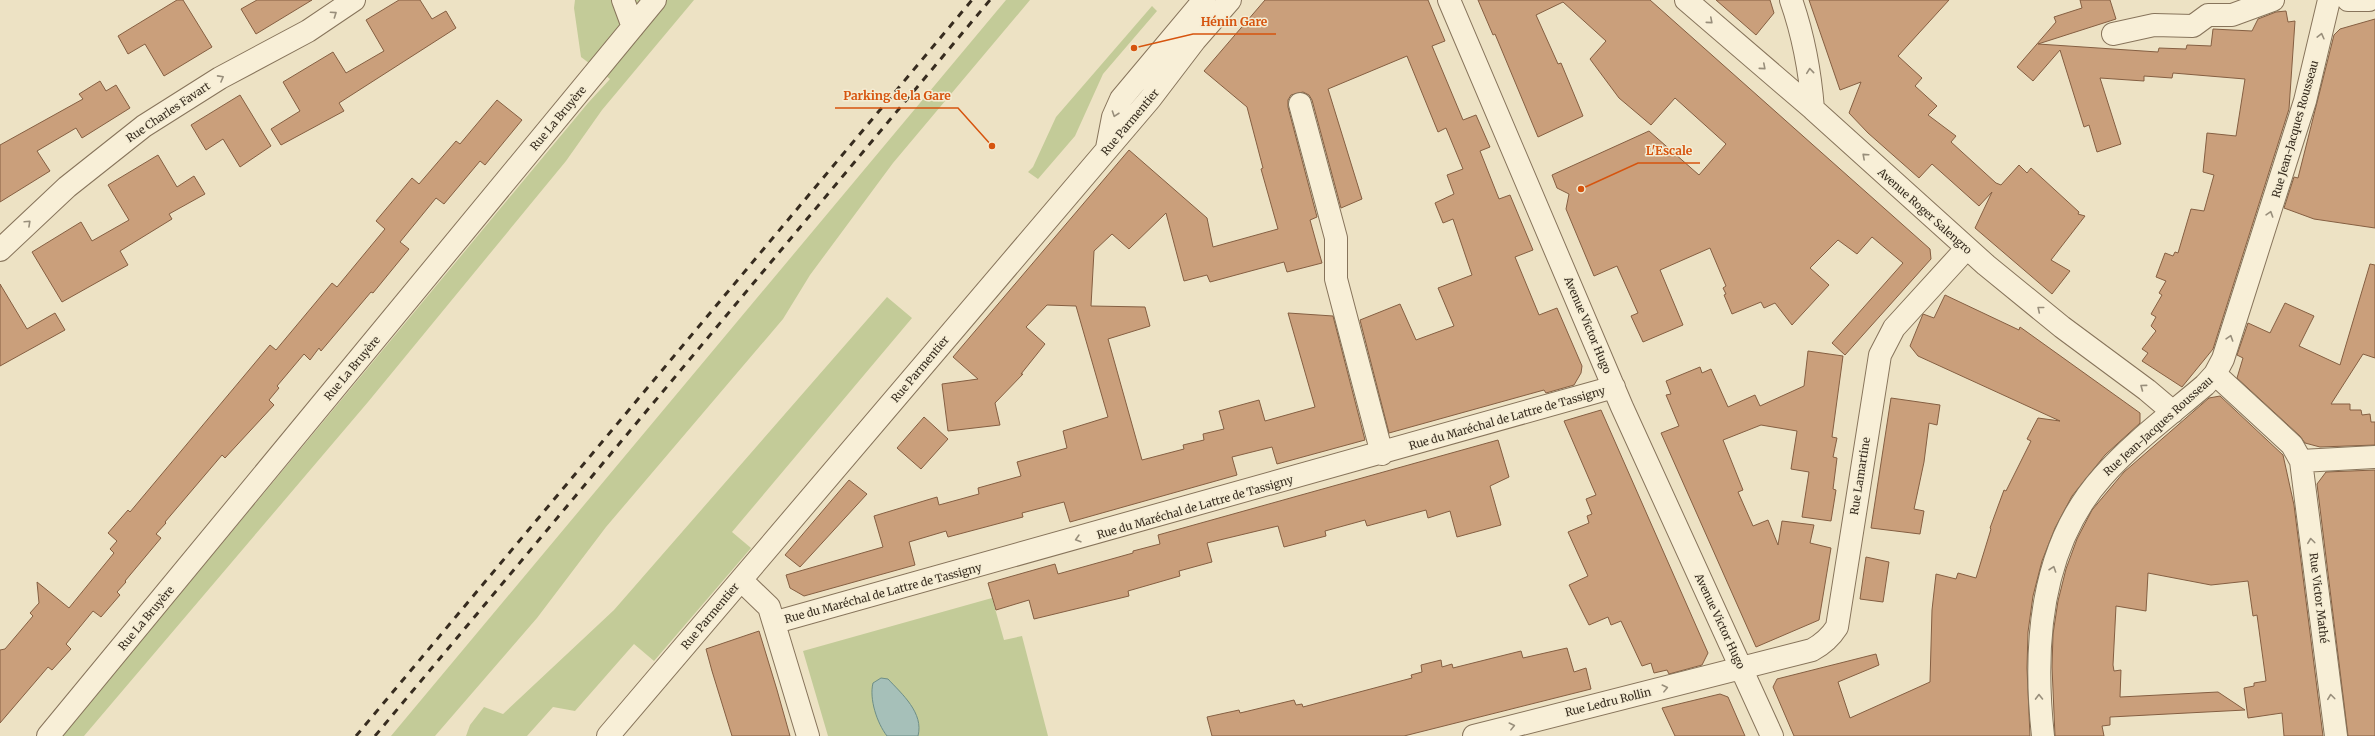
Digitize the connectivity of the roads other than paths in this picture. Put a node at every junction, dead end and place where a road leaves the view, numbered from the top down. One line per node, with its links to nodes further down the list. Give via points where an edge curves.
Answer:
1 (354, 0): 19 (street, Rue Charles Favart, one-way to 1, via 67,187 144,126 220,78 308,31)
2 (623, 0): 13 (street)
3 (655, 0): 13 (street, Rue La Bruyère)
4 (1204, 0): 17 (street, one-way to 17, via 1121,99 1113,117)
5 (1230, 0): 17 (street, Rue Parmentier)
6 (1449, 0): 21 (street, Avenue Victor Hugo)
7 (1686, 0): 16 (street, Avenue Roger Salengro, one-way to 16)
8 (1791, 0): 16 (street, one-way to 8, via 1805,42)
9 (2273, 0): 14 (street, via 2232,15 2208,15 2192,26 2154,25)
10 (2329, 0): 20 (street, Rue Jean-Jacques Rousseau, one-way to 10, via 2223,359 2290,154)
11 (2348, 0): 12 (street)
12 (2369, 0)
13 (633, 27): 29 (street, Rue La Bruyère)
14 (2113, 34)
15 (1300, 104): 23 (street, via 1336,238 1336,279)
16 (1813, 109): 18 (street, Avenue Roger Salengro, one-way to 16)
17 (1107, 149): 26 (street, Rue Parmentier)
18 (1966, 248): 22 (street, Avenue Roger Salengro, one-way to 18, via 2148,390 2062,327); 28 (street, Rue Lamartine, via 1894,328 1880,354 1837,627 1822,645 1812,650)
19 (0, 250)
20 (2215, 374): 22 (street, Rue Jean-Jacques Rousseau); 25 (street, via 2292,445)
21 (1614, 387): 23 (street, Rue du Maréchal de Lattre de Tassigny); 28 (street, Avenue Victor Hugo)
22 (2173, 412): 34 (street, Rue Jean-Jacques Rousseau, one-way to 22, via 2039,694 2042,611 2051,573 2063,540 2080,507 2103,476)
23 (1382, 454): 27 (street, Rue du Maréchal de Lattre de Tassigny, one-way to 27)
24 (2375, 457): 25 (street)
25 (2301, 461): 35 (street, Rue Victor Mathé, one-way to 25)
26 (741, 580): 27 (street, via 769,607); 30 (street, Rue Parmentier)
27 (776, 622): 31 (street)
28 (1741, 669): 32 (street, Rue Ledru Rollin, one-way to 28); 33 (street, Avenue Victor Hugo)
29 (48, 736)
30 (608, 736)
31 (808, 736)
32 (1474, 736)
33 (1772, 736)
34 (2043, 736)
35 (2336, 736)

